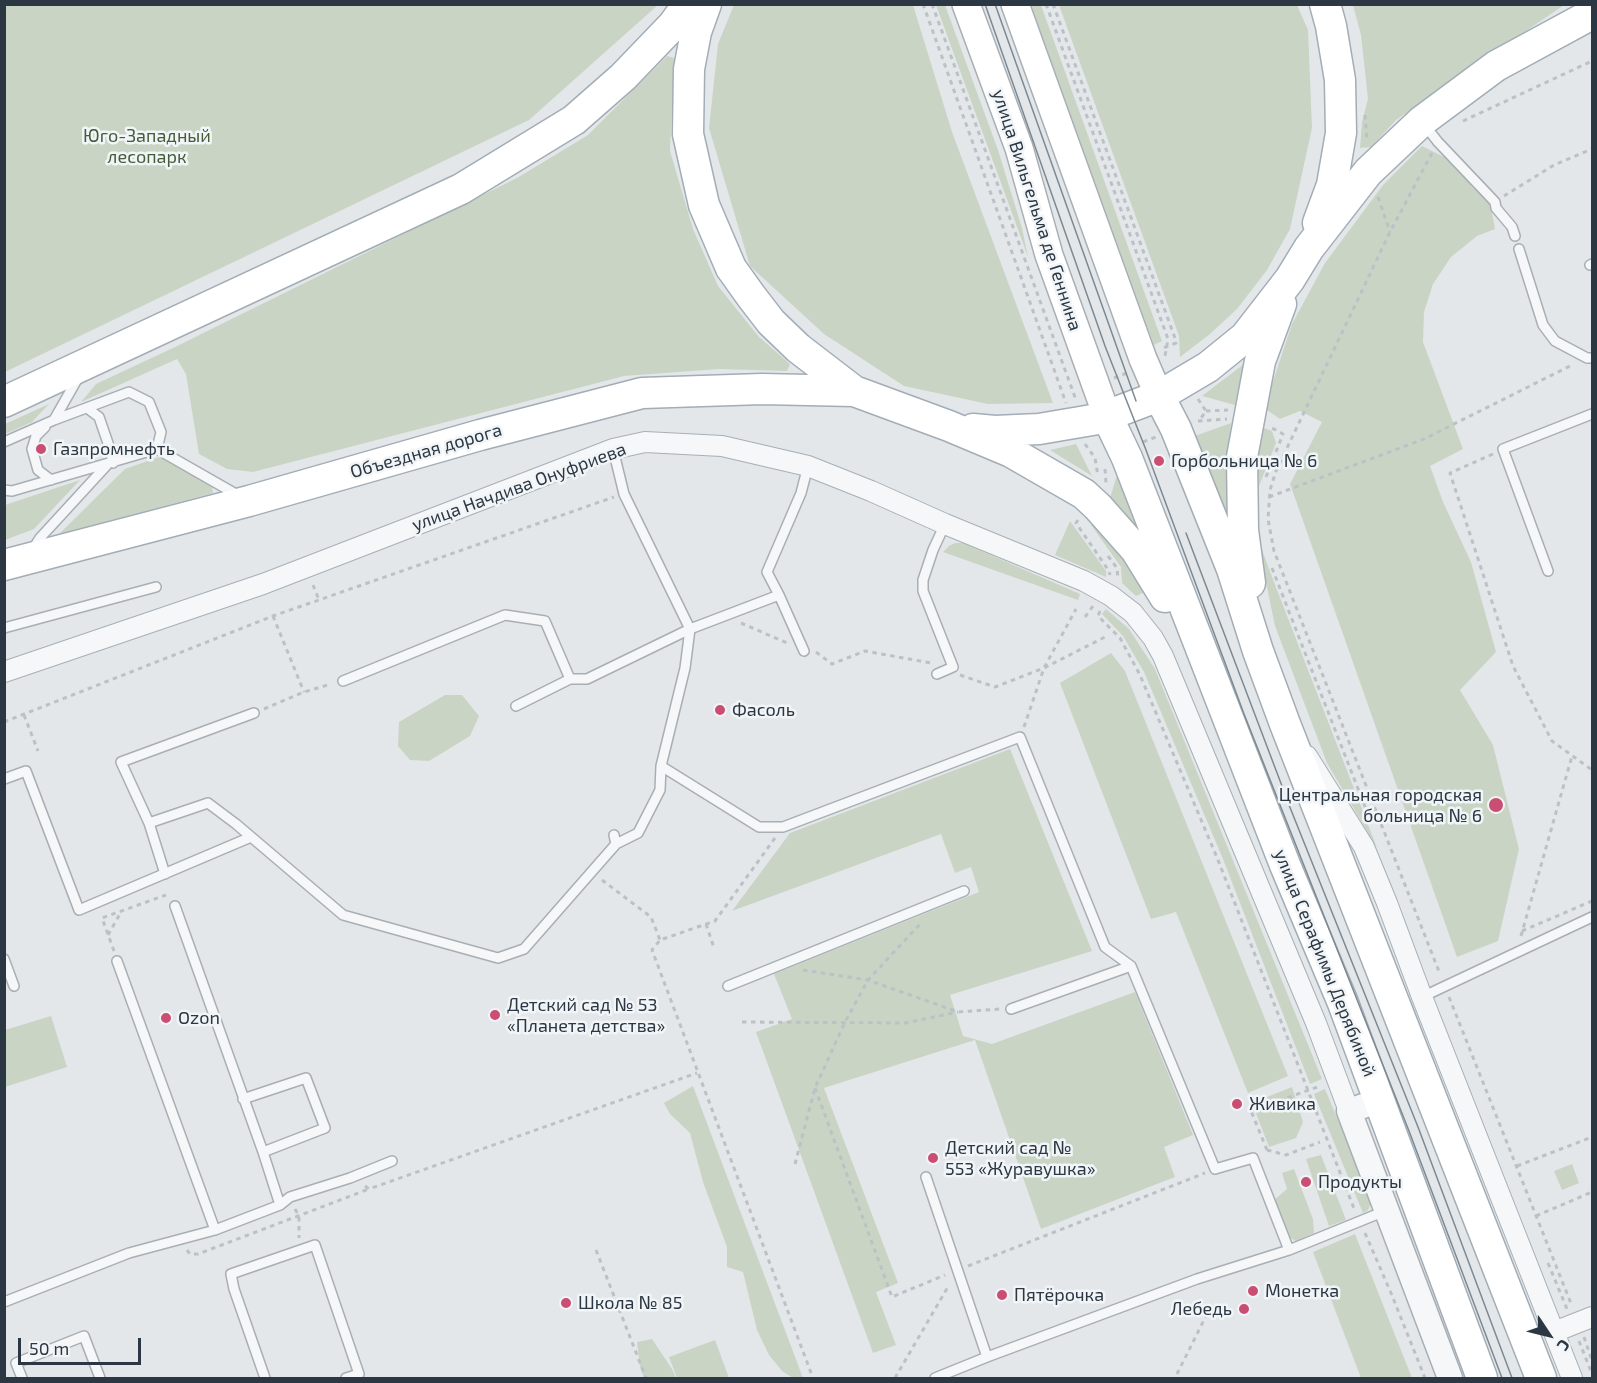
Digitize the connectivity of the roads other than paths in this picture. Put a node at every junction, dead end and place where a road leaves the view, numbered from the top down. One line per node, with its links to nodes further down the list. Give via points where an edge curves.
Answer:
1 (688, 4): 13 (main road, via 623,77 574,120 523,152 461,189)
2 (706, 4): 14 (main road, via 688,69 688,134 704,205 732,268 771,322)
3 (966, 4): 19 (main road, улица Вильгельма де Геннина, via 1019,148 1085,381)
4 (1015, 4): 15 (main road)
5 (1325, 4): 9 (main road, via 1340,80 1341,134 1332,185)
6 (1593, 14): 7 (main road, via 1496,66)
7 (1430, 132): 8 (lane, via 1495,202); 9 (main road, via 1368,172)
8 (1515, 236)
9 (1309, 248): 11 (main road)
10 (1519, 249): 12 (lane, via 1543,325 1555,341)
11 (1290, 279): 15 (main road, via 1245,337 1208,368); 39 (main road, via 1260,361 1242,457 1243,530)
12 (1590, 358)
13 (86, 364): 16 (main road); 20 (lane)
14 (854, 391): 21 (main road); 29 (main road, Объездная дорога, via 642,393)
15 (1159, 396): 19 (main road); 39 (main road, via 1187,425)
16 (4, 402)
17 (87, 408): 20 (lane); 23 (lane, via 129,392 149,402 160,432); 25 (lane, via 99,417 110,449)
18 (1593, 414): 32 (lane, via 1503,449)
19 (1107, 416): 21 (main road, via 1039,429 995,431); 40 (main road, улица Серафимы Дерябиной)
20 (52, 421): 22 (lane); 27 (lane, via 36,436 32,449 38,470)
21 (949, 426): 40 (main road, via 1011,452 1068,484 1098,507 1136,550)
22 (4, 442)
23 (157, 449): 25 (lane); 29 (lane)
24 (613, 449): 26 (street, улица Начдива Онуфриева, via 645,442 722,446); 37 (lane, via 624,494); 41 (street, улица Начдива Онуфриева, via 263,584)
25 (110, 464): 27 (lane); 31 (lane)
26 (808, 466): 30 (street, улица Начдива Онуфриева); 35 (lane, via 801,493 766,572)
27 (51, 480): 28 (lane)
28 (4, 490)
29 (249, 501): 31 (main road, Объездная дорога)
30 (945, 525): 34 (street, улица Начдива Онуфриева); 42 (lane, via 923,580 923,591 953,667)
31 (16, 562)
32 (1548, 571)
33 (156, 587): 36 (lane)
34 (1103, 591): 66 (street, улица Серафимы Дерябиной, via 1133,613 1163,657 1316,1023)
35 (779, 595): 37 (lane); 38 (lane)
36 (4, 628)
37 (690, 629): 43 (lane, via 587,679); 48 (lane, via 685,668)
38 (804, 651)
39 (1258, 651): 47 (main road)
40 (1208, 666): 65 (main road, улица Серафимы Дерябиной)
41 (4, 672)
42 (937, 674)
43 (570, 679): 44 (lane, via 545,621 505,615); 45 (lane)
44 (343, 681)
45 (516, 706)
46 (254, 713): 50 (lane, via 121,762)
47 (1285, 724): 61 (street, via 1321,774 1364,847); 63 (main road)
48 (661, 766): 51 (lane, via 660,790 638,833 615,839 524,949 498,958 343,915); 58 (lane, via 759,827 783,827 1020,737 1105,947)
49 (4, 779): 52 (lane, via 26,771 80,910)
50 (149, 823): 51 (lane, via 208,803); 52 (lane)
51 (251, 837): 52 (lane)
52 (162, 876)
53 (964, 891): 60 (lane)
54 (175, 906): 64 (lane)
55 (1593, 917): 61 (lane)
56 (4, 959): 59 (lane)
57 (117, 961): 72 (lane)
58 (1131, 966): 62 (lane); 73 (lane, via 1215,1169 1253,1158)
59 (14, 986)
60 (728, 986)
61 (1422, 997): 76 (street)
62 (1011, 1009)
63 (1425, 1082): 65 (main road); 85 (main road)
64 (243, 1099): 67 (lane); 67 (lane, via 306,1078 325,1128)
65 (1380, 1100): 66 (street); 84 (main road, улица Серафимы Дерябиной)
66 (1349, 1112): 71 (street, улица Серафимы Дерябиной)
67 (263, 1152): 70 (lane)
68 (392, 1161): 70 (lane, via 290,1197)
69 (926, 1177): 77 (lane)
70 (280, 1205): 72 (lane)
71 (1387, 1210): 73 (lane); 83 (street, улица Серафимы Дерябиной)
72 (215, 1230): 74 (lane, via 129,1253)
73 (1289, 1250): 77 (lane, via 1197,1279)
74 (4, 1302)
75 (1586, 1320): 76 (street)
76 (1554, 1332): 86 (street)
77 (987, 1357): 82 (lane)
78 (22, 1378): 79 (lane, via 16,1363 84,1336)
79 (100, 1378)
80 (265, 1378): 81 (lane, via 231,1274 315,1245 359,1374)
81 (346, 1378)
82 (935, 1378)
83 (1450, 1378)
84 (1482, 1378)
85 (1541, 1378)
86 (1572, 1378)

